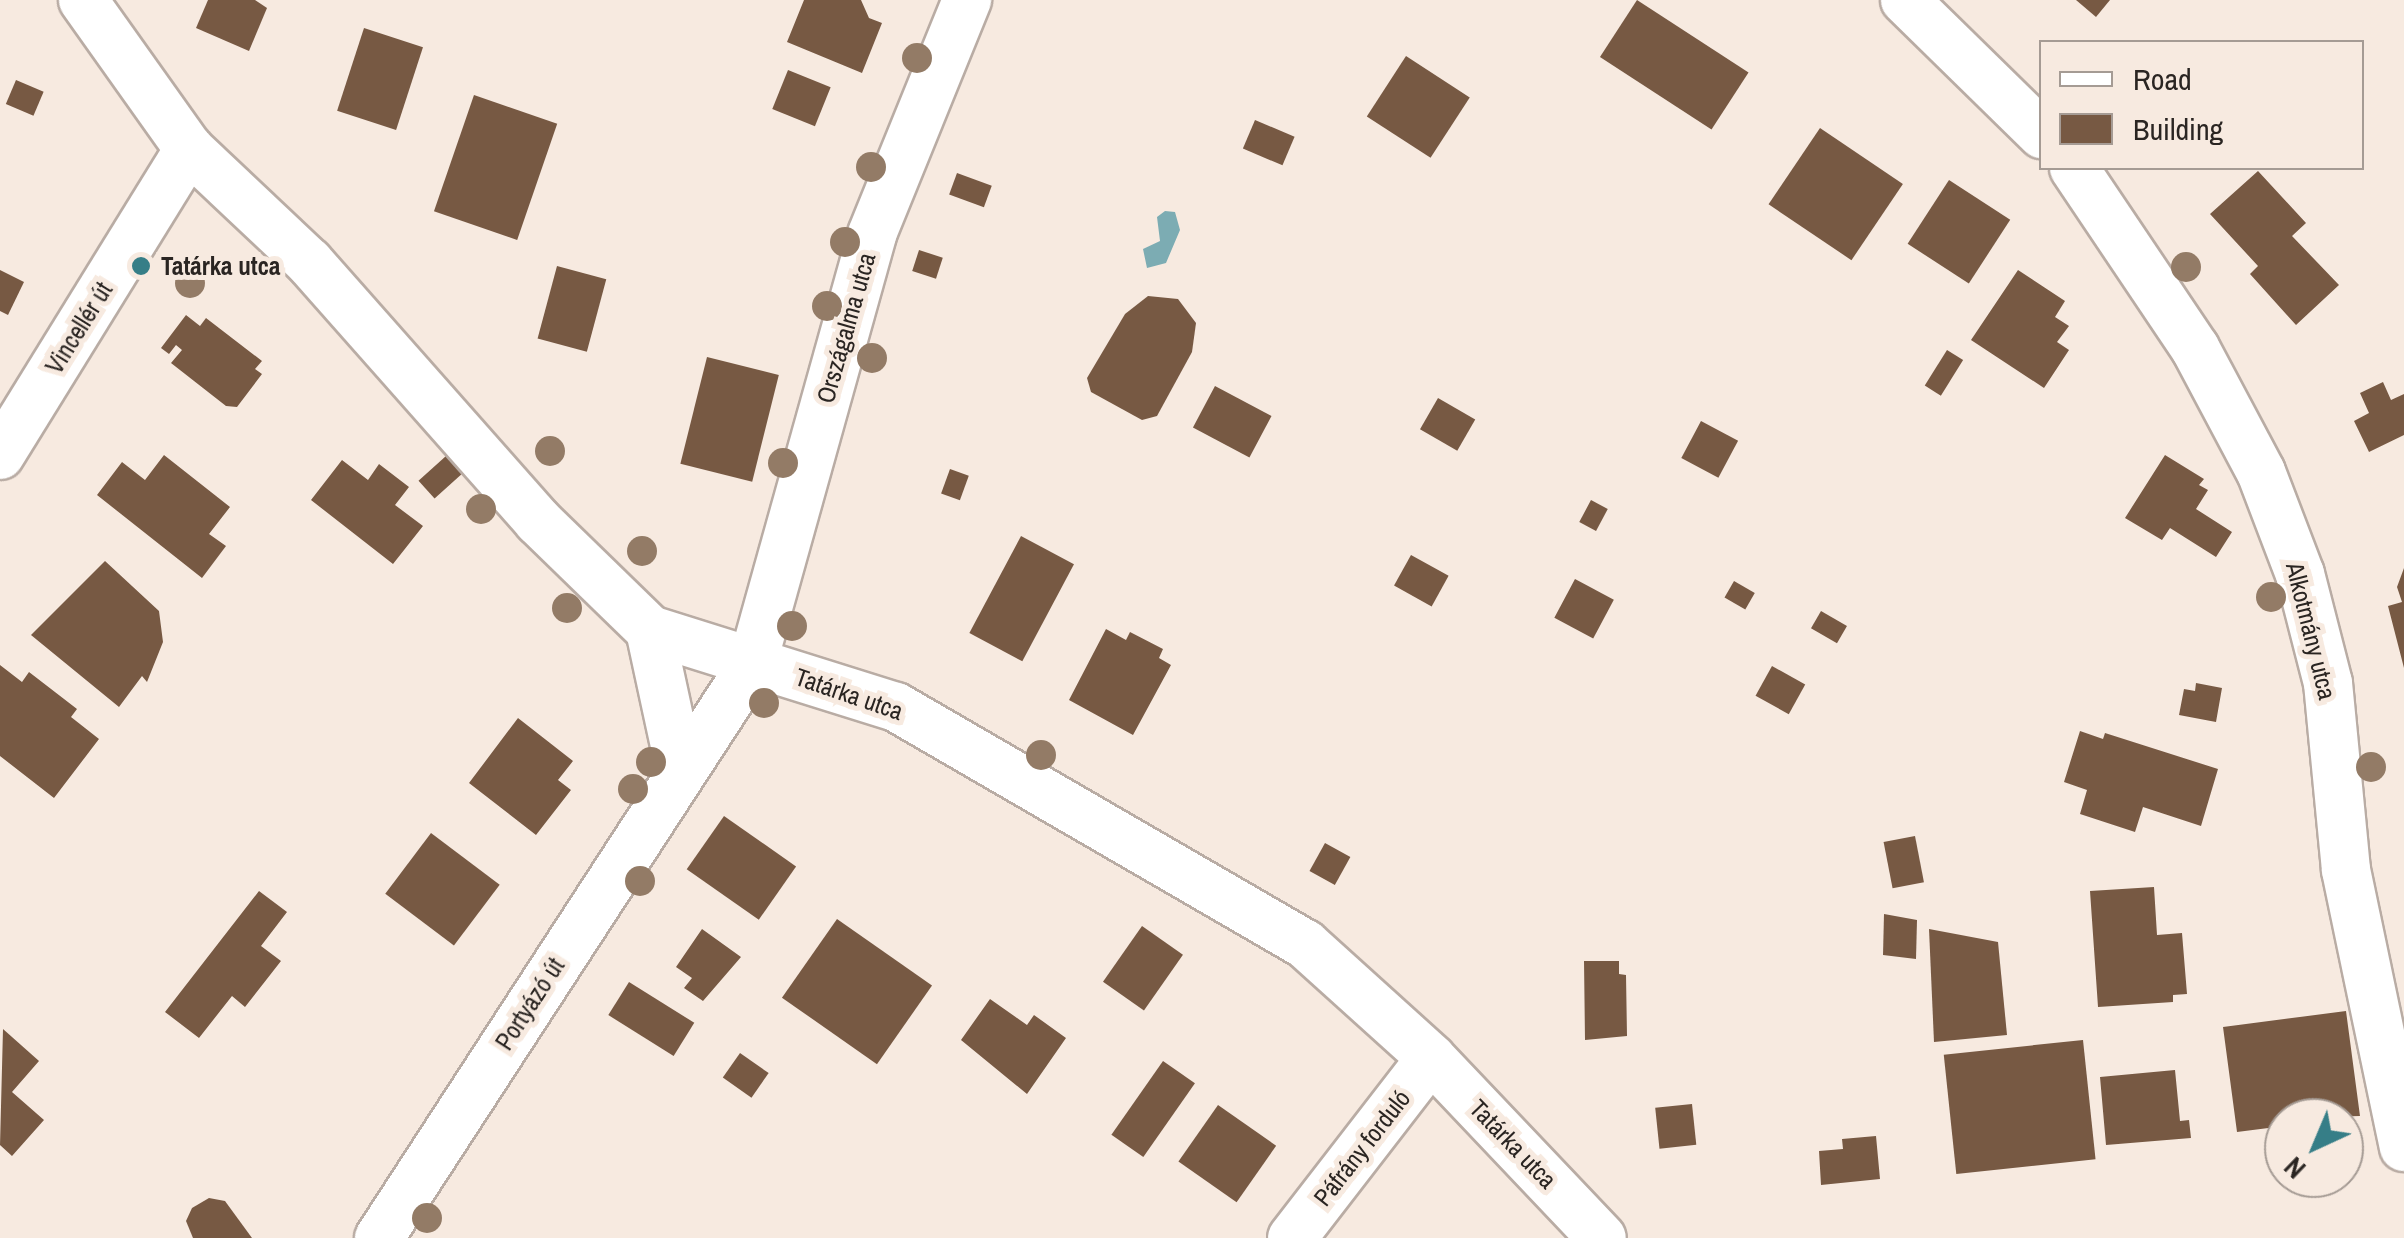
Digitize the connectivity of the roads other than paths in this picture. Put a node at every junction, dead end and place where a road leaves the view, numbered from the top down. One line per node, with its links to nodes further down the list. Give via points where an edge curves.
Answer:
1 (83, 0): 5 (street, Tatárka utca)
2 (967, 0): 9 (street, Országalma utca, via 872,234)
3 (1905, 0): 4 (street)
4 (2039, 131)
5 (189, 149): 7 (street, Vincellér út); 8 (street, Tatárka utca, via 309,262 538,521)
6 (2075, 170): 12 (street, Alkotmány utca, via 2194,348 2261,472 2300,574 2328,683 2346,870)
7 (0, 455)
8 (650, 630): 9 (street, Tatárka utca); 10 (street)
9 (752, 664): 10 (street, Portyázó út); 11 (street, Tatárka utca, via 896,706 1000,764 1304,944)
10 (680, 769): 13 (street, Portyázó út)
11 (1431, 1058): 14 (street, Páfrány forduló); 15 (street, Tatárka utca)
12 (2404, 1147)
13 (379, 1238)
14 (1292, 1238)
15 (1602, 1238)

